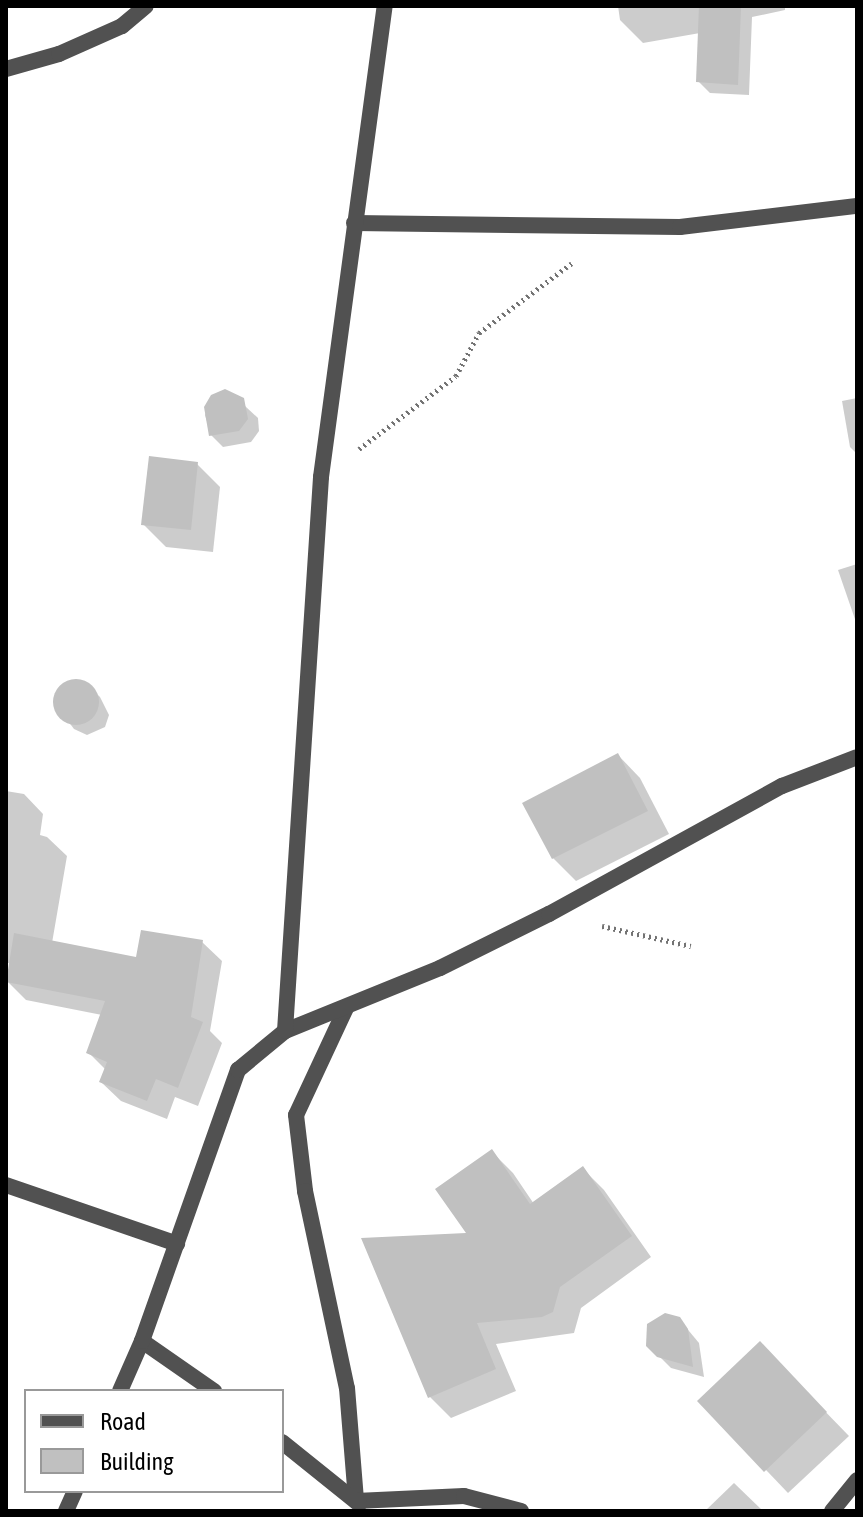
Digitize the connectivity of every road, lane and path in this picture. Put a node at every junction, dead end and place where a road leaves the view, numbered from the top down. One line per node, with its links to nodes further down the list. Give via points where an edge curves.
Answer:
1 (146, 6): 3 (street, via 110,32)
2 (385, 6): 5 (street)
3 (6, 69)
4 (857, 206): 5 (street, via 680,227)
5 (354, 223): 7 (street)
6 (573, 262): 7 (path, via 479,333 456,376)
7 (321, 477): 12 (street)
8 (857, 757): 9 (street, via 782,786)
9 (549, 914): 10 (path); 11 (street)
10 (691, 946)
11 (346, 1008): 12 (street); 20 (street, via 296,1115 303,1178 347,1388)
12 (285, 1031): 14 (street, via 238,1070)
13 (6, 1185): 14 (street)
14 (177, 1244): 15 (street)
15 (142, 1341): 16 (street); 17 (street)
16 (121, 1389)
17 (211, 1389)
18 (284, 1444): 20 (street)
19 (857, 1480): 22 (street)
20 (360, 1506): 21 (street, via 464,1496)
21 (521, 1511)
22 (832, 1511)

